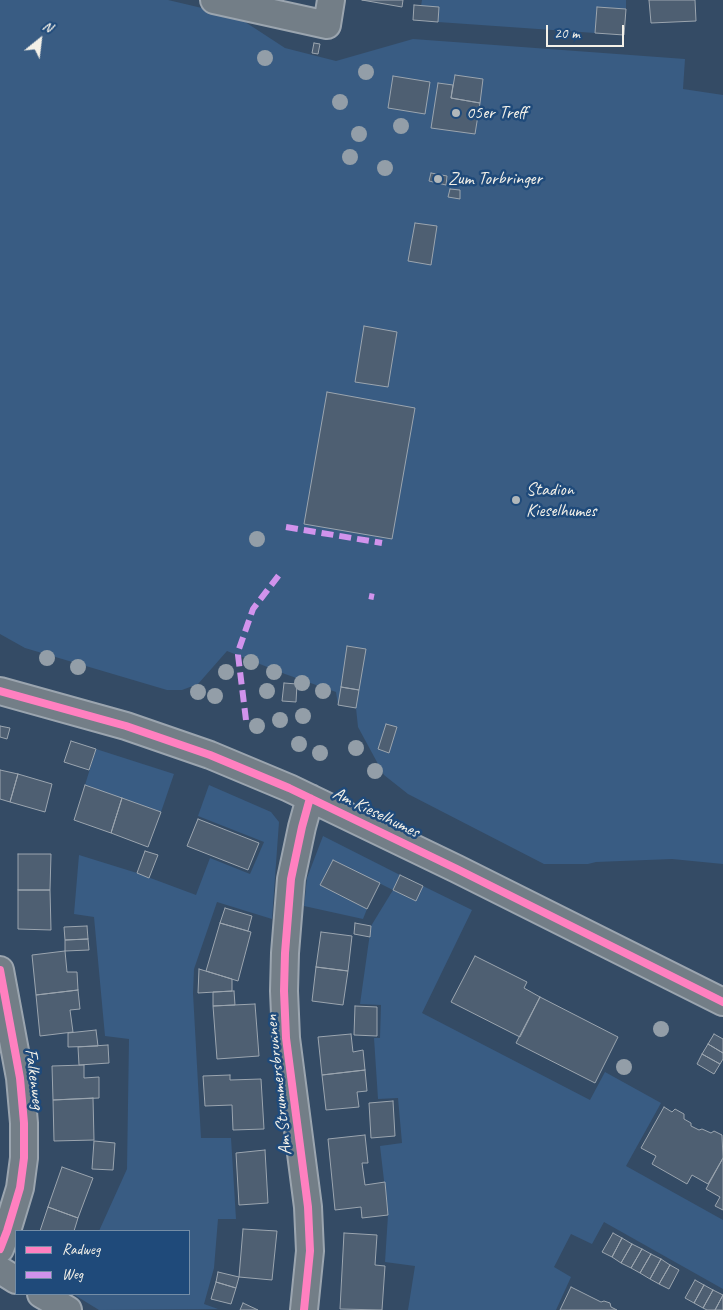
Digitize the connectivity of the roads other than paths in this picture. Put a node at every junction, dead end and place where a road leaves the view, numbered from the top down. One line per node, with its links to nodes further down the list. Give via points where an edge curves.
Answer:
1 (214, 0): 2 (street, via 327,26)
2 (331, 0)
3 (0, 691): 4 (street, Am Kieselhumes, via 126,726 210,755)
4 (310, 798): 6 (street, Am Kieselhumes); 12 (street, Am Strummersbrunnen, via 291,879 284,992 286,1038 308,1207 310,1251)
5 (0, 970): 7 (street, Falkenweg, via 20,1078 24,1158 20,1188)
6 (723, 1002)
7 (0, 1249)
8 (0, 1270): 9 (street)
9 (15, 1279)
10 (42, 1295): 11 (street)
11 (68, 1310)
12 (304, 1310)

